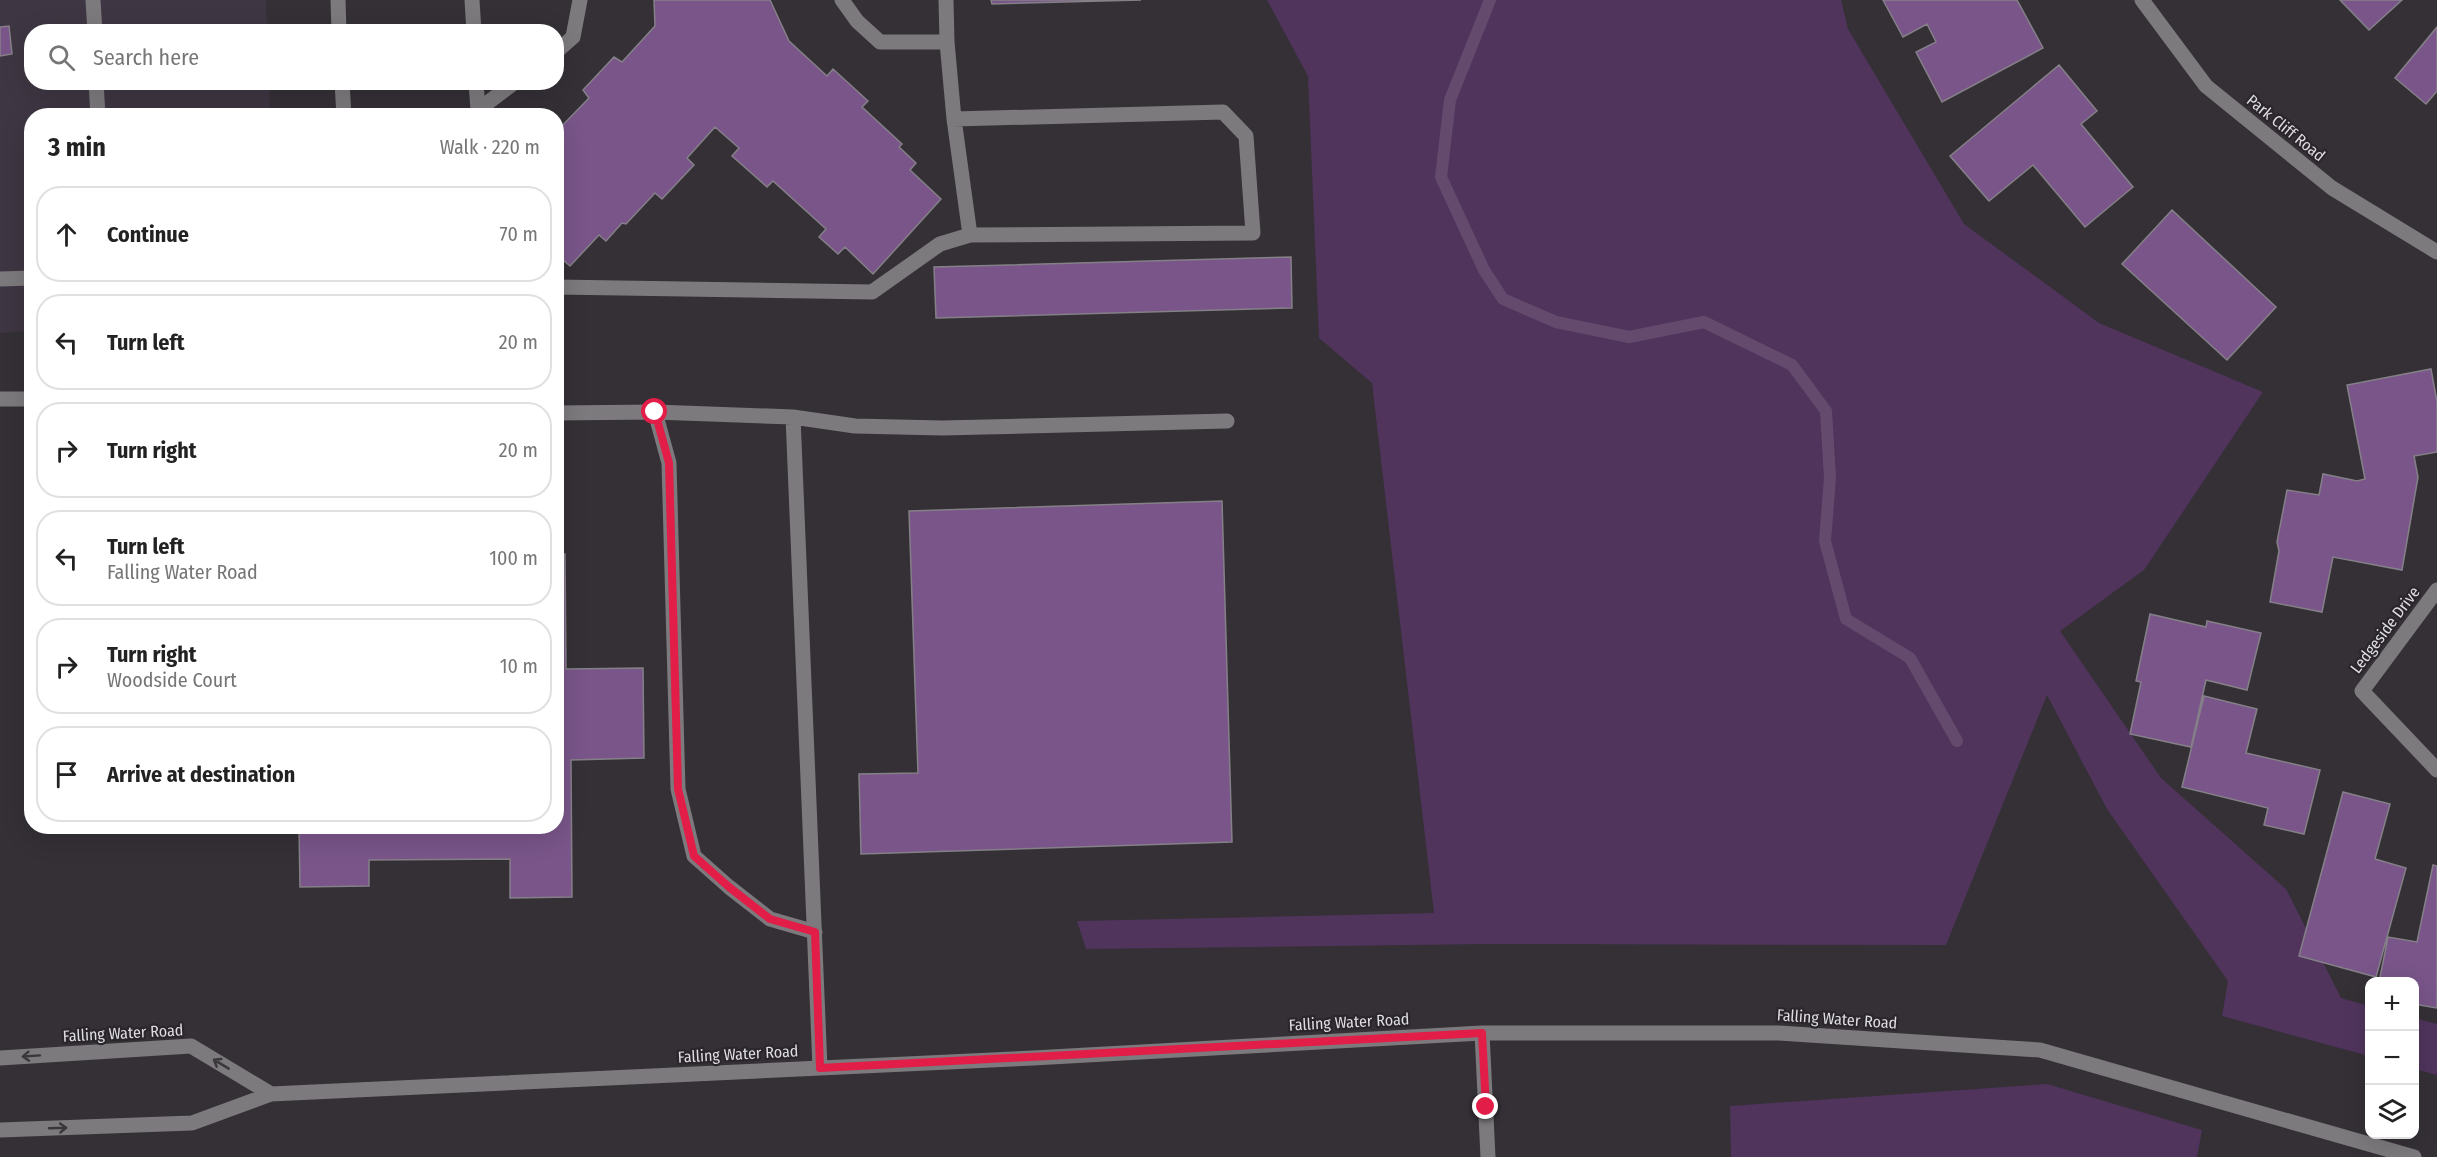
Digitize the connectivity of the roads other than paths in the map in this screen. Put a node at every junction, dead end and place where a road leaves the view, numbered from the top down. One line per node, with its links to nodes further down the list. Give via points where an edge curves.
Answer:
1 (93, 0): 8 (street)
2 (338, 0): 9 (street)
3 (472, 0): 10 (street)
4 (580, 0): 12 (street, via 573,38)
5 (842, 0): 11 (street, via 880,42)
6 (946, 0): 11 (street)
7 (2142, 0): 23 (street, Park Cliff Road, via 2206,86 2332,188)
8 (94, 24)
9 (339, 24)
10 (474, 24)
11 (947, 42): 21 (street)
12 (564, 45)
13 (96, 90): 17 (street)
14 (342, 90): 18 (street)
15 (476, 90): 19 (street)
16 (505, 90): 20 (street)
17 (98, 108)
18 (344, 108)
19 (477, 108)
20 (483, 108)
21 (954, 119): 22 (street); 22 (street, via 1223,112 1246,136 1253,232)
22 (970, 235): 26 (street, via 940,244 872,292)
23 (2437, 252)
24 (24, 278): 25 (street)
25 (0, 279)
26 (564, 287)
27 (0, 399): 28 (street)
28 (24, 399)
29 (564, 412): 30 (street)
30 (655, 412): 31 (street); 35 (street, via 669,463 678,789 694,856 770,919)
31 (793, 417): 32 (street, via 855,426 942,428); 35 (street)
32 (1227, 421)
33 (2437, 590): 34 (street, Ledgeside Drive, via 2362,691)
34 (2437, 770)
35 (815, 932): 38 (street)
36 (1482, 1033): 38 (street, Falling Water Road); 41 (street); 42 (street, Falling Water Road, via 1779,1033 2040,1050)
37 (0, 1058): 39 (street, Falling Water Road, one-way to 37, via 191,1046)
38 (820, 1068): 39 (street, Falling Water Road)
39 (271, 1094): 40 (street, Falling Water Road, one-way to 39, via 192,1123)
40 (0, 1130)
41 (1488, 1157)
42 (2414, 1157)

